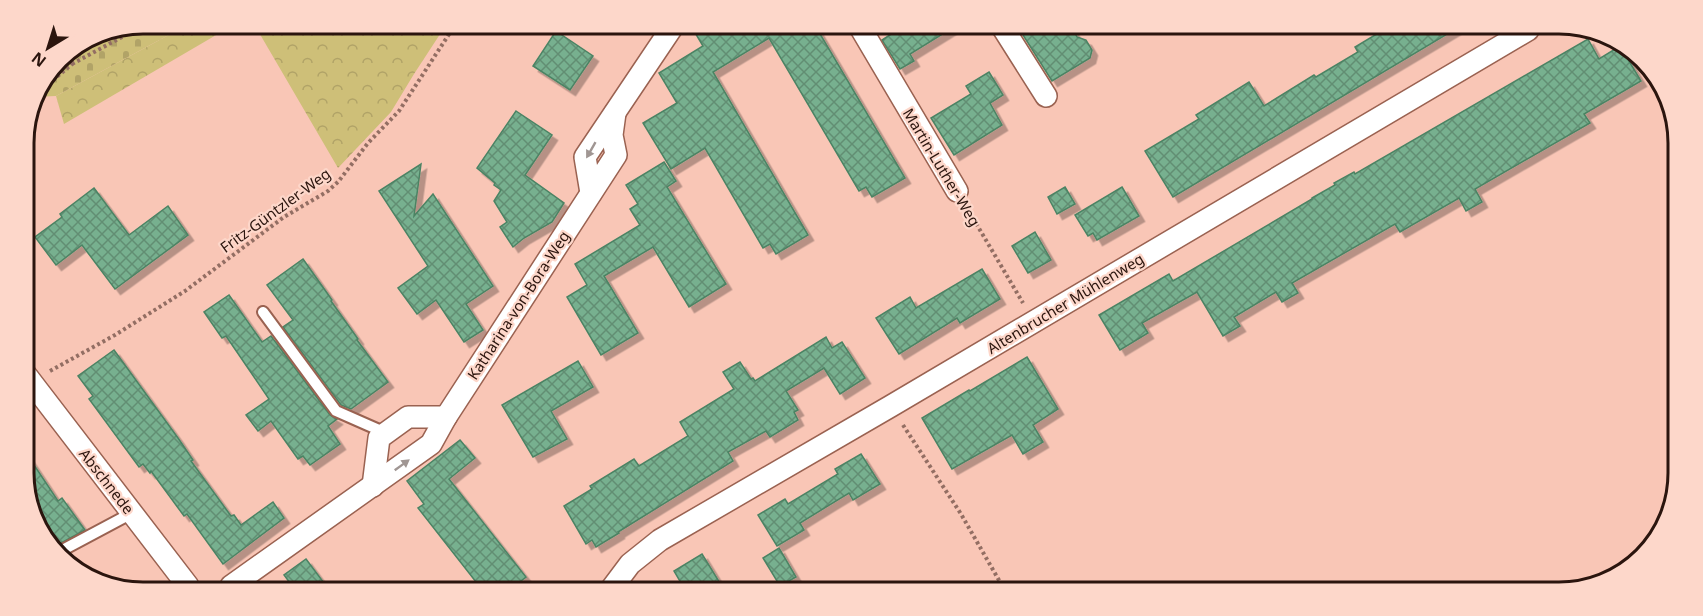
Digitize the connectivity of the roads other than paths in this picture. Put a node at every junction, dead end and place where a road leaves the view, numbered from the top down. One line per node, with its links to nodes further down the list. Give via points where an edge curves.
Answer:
1 (668, 34): 9 (street, Katharina-von-Bora-Weg, via 585,157 591,193)
2 (864, 34): 6 (street, Martin-Luther-Weg)
3 (1007, 34): 5 (street)
4 (1521, 34): 16 (street, Altenbrucher Mühlenweg, via 660,540 630,564)
5 (1046, 96)
6 (957, 191)
7 (263, 312): 10 (lane, via 336,411)
8 (34, 387): 12 (street, Abschnede)
9 (446, 417): 10 (street, via 408,417); 11 (street, Katharina-von-Bora-Weg, one-way to 9, via 431,444)
10 (386, 433): 11 (street, via 379,438)
11 (373, 486): 15 (street, Katharina-von-Bora-Weg)
12 (132, 513): 13 (lane); 14 (street, Abschnede)
13 (66, 548)
14 (185, 582)
15 (237, 582)
16 (617, 582)

